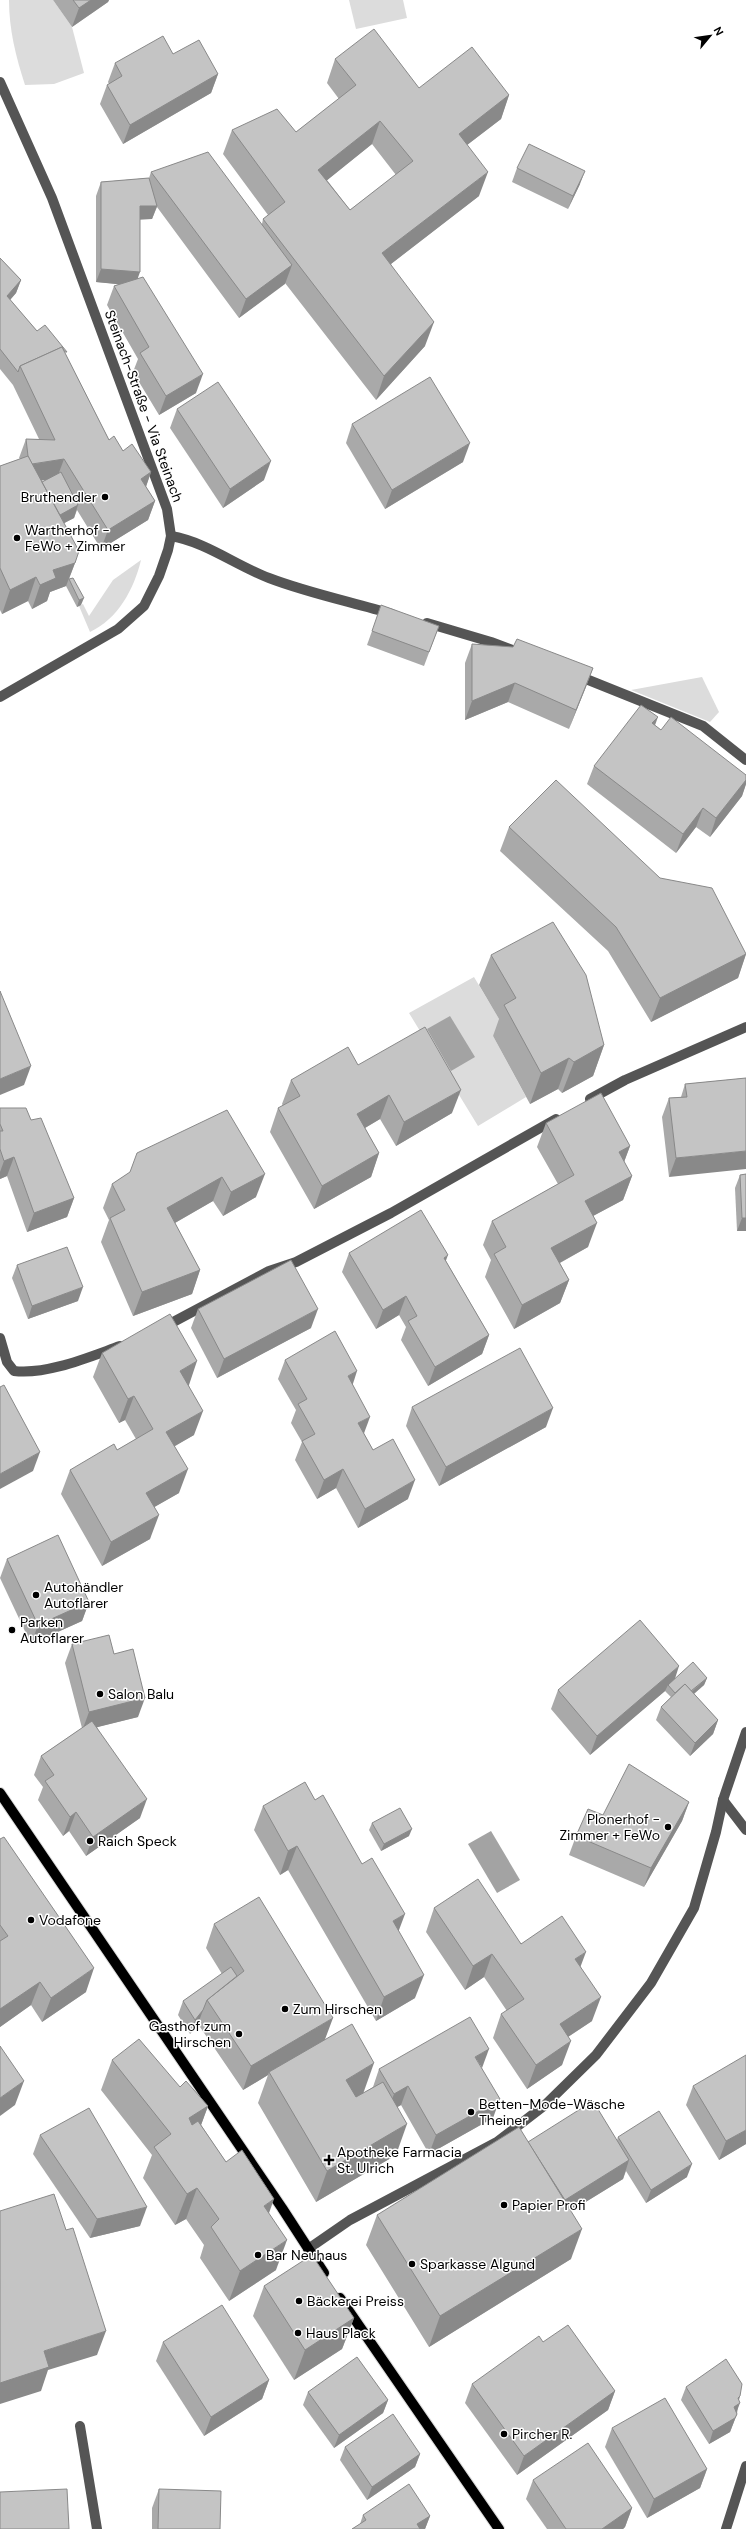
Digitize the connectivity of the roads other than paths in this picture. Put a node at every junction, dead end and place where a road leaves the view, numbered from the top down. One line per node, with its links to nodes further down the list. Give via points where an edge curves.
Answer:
1 (0, 82): 2 (street, Steinach-Straße - Via Steinach, via 57,212 165,502)
2 (171, 536): 3 (street, via 195,542 239,566 270,579); 7 (street, Steinach-Straße - Via Steinach, via 159,576 144,606 118,629)
3 (400, 616)
4 (415, 620): 5 (street, via 491,642)
5 (527, 656)
6 (564, 671): 8 (street, via 703,726)
7 (0, 697)
8 (746, 760)
9 (746, 1027): 10 (street, via 625,1080)
10 (580, 1105)
11 (567, 1113): 12 (street, via 391,1213 296,1262 269,1271)
12 (150, 1335)
13 (0, 1338): 14 (street, via 10,1367 14,1371 25,1372 74,1362)
14 (130, 1342)
15 (746, 1732): 17 (street)
16 (0, 1793): 19 (main road)
17 (723, 1800): 18 (street); 19 (street, via 694,1908 651,1983 596,2055 545,2105 497,2142 350,2220)
18 (746, 1830)
19 (308, 2249): 23 (main road)
20 (80, 2426): 22 (street)
21 (746, 2466): 24 (street)
22 (97, 2529)
23 (499, 2529)
24 (726, 2529)

